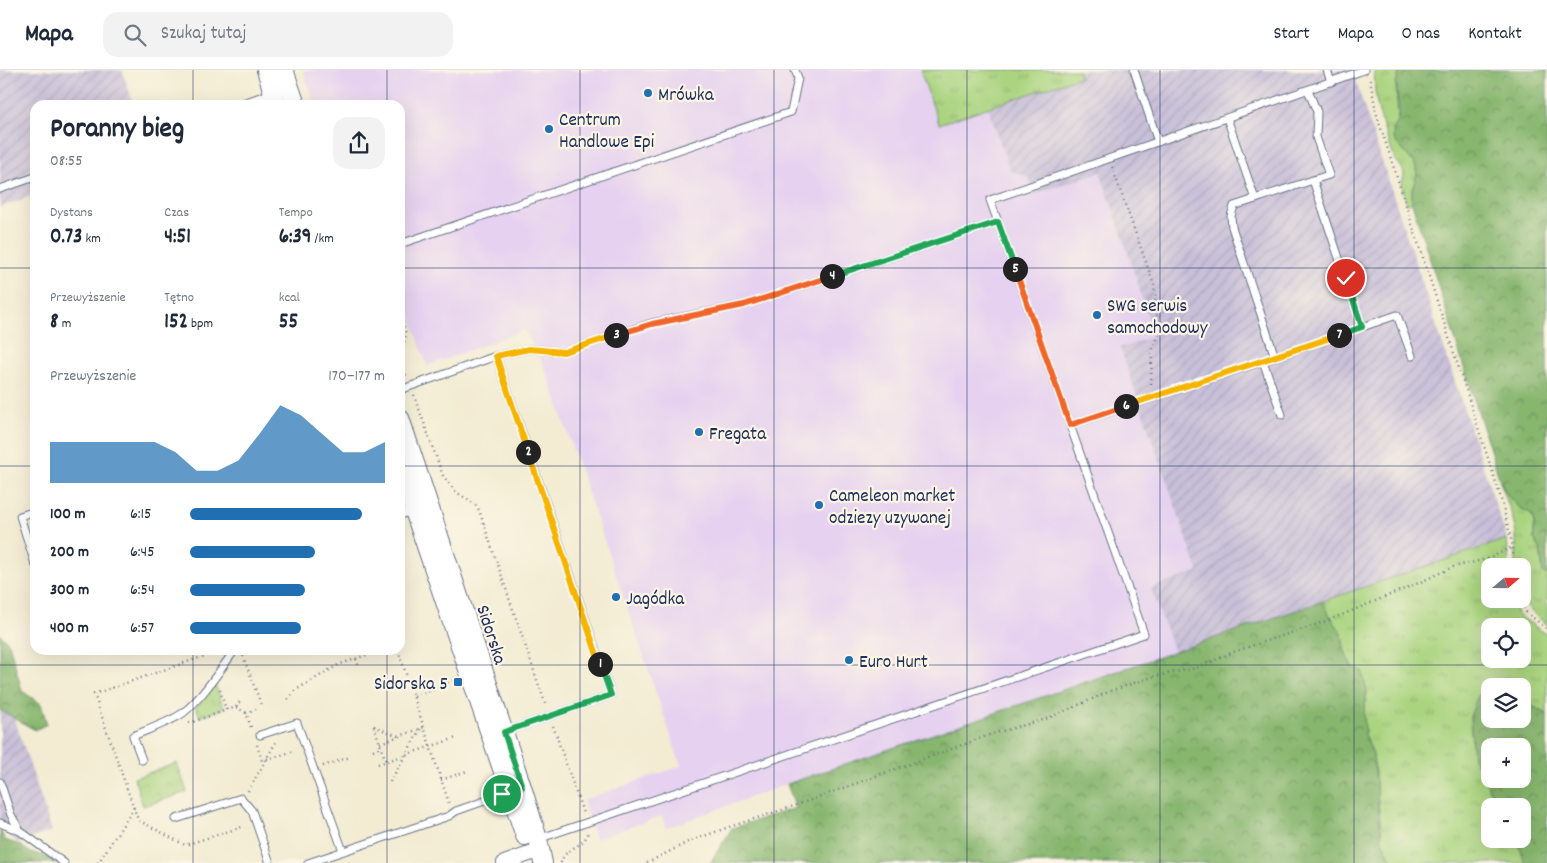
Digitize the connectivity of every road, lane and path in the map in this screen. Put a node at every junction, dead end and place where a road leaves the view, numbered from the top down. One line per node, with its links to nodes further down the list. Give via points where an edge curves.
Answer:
1 (266, 70): 11 (street)
2 (284, 70): 9 (street)
3 (795, 70): 23 (lane, via 798,78 791,112)
4 (1134, 70): 16 (lane)
5 (1327, 70): 8 (lane)
6 (1364, 70): 8 (lane)
7 (1370, 79): 40 (path, via 1377,116 1500,495)
8 (1331, 82): 10 (lane)
9 (290, 87): 11 (street); 12 (street)
10 (1308, 90): 14 (lane); 19 (lane, via 1317,112 1316,137 1329,175)
11 (275, 99)
12 (294, 100)
13 (1244, 103): 14 (lane)
14 (1247, 111): 15 (lane)
15 (1227, 118): 16 (lane); 21 (lane)
16 (1158, 142): 17 (lane)
17 (1109, 159): 22 (lane, via 990,200); 33 (path, via 1154,285 1159,335 1152,350)
18 (30, 179): 20 (lane)
19 (1313, 180): 21 (lane); 24 (lane)
20 (0, 189)
21 (1255, 199): 27 (lane, via 1234,206 1232,228)
22 (998, 222): 25 (lane, via 744,305 652,324 564,352 529,349); 35 (lane)
23 (405, 242)
24 (1362, 327): 26 (lane, via 1397,315); 27 (lane)
25 (496, 356): 31 (lane); 62 (lane, via 611,695)
26 (1412, 356)
27 (1275, 357): 28 (lane)
28 (1263, 361): 33 (lane); 34 (lane)
29 (405, 374): 30 (path)
30 (406, 377)
31 (405, 388)
32 (414, 396): 62 (path, via 443,476 456,492 479,510)
33 (1151, 398): 35 (lane)
34 (1282, 415)
35 (1070, 425): 99 (lane, via 1144,634)
36 (405, 451): 38 (street, Sidorska)
37 (405, 484): 38 (street, Sidorska)
38 (414, 510): 67 (street, Sidorska, via 439,560)
39 (30, 513): 41 (lane, via 20,516)
40 (1513, 547): 42 (path); 106 (path, via 1487,559 1453,567 1327,622 1236,651 1196,668 1113,690 1046,719 992,734 688,842)
41 (30, 548)
42 (1513, 558)
43 (1524, 608): 44 (path)
44 (1547, 629)
45 (208, 655): 90 (path, via 94,694)
46 (230, 655): 52 (lane)
47 (242, 655): 58 (path)
48 (367, 655): 50 (path)
49 (400, 655): 54 (path)
50 (356, 659): 51 (path); 55 (path, via 338,665)
51 (359, 667)
52 (215, 676): 60 (path); 79 (lane, via 184,712 133,736)
53 (456, 680): 54 (path)
54 (414, 696): 65 (path)
55 (288, 698)
56 (241, 700): 57 (path)
57 (236, 707): 60 (path); 61 (path)
58 (262, 707)
59 (256, 709): 61 (path)
60 (226, 710): 63 (path)
61 (246, 713): 81 (path)
62 (549, 716): 67 (lane); 92 (path)
63 (185, 725)
64 (284, 727): 68 (lane); 72 (lane, via 297,723); 78 (path)
65 (425, 727): 66 (path); 74 (path)
66 (421, 728): 69 (path); 76 (path)
67 (497, 734): 88 (street, Sidorska)
68 (260, 735)
69 (399, 736): 71 (path); 71 (path, via 374,726)
70 (456, 738): 74 (path)
71 (380, 742): 73 (path)
72 (306, 747): 78 (path); 83 (lane)
73 (381, 747): 75 (path); 80 (path)
74 (431, 747): 76 (path); 85 (path)
75 (373, 750)
76 (405, 756): 80 (path); 87 (path)
77 (350, 757): 83 (path)
78 (266, 759): 81 (path)
79 (142, 760)
80 (386, 762): 82 (path)
81 (264, 764): 89 (path)
82 (378, 764)
83 (314, 769): 98 (lane)
84 (467, 771): 85 (path)
85 (441, 780): 91 (path, via 450,807)
86 (0, 782): 97 (lane)
87 (390, 782)
88 (516, 789): 91 (lane); 99 (street, Sidorska)
89 (248, 791)
90 (134, 808): 95 (path, via 138,820 185,845); 101 (path)
91 (456, 811): 98 (lane)
92 (584, 816)
93 (176, 819): 95 (lane, via 241,798)
94 (0, 822): 97 (lane)
95 (256, 822): 102 (lane)
96 (588, 829): 105 (path, via 586,839 568,851)
97 (20, 831): 100 (lane)
98 (343, 851): 103 (lane)
99 (537, 852): 104 (street)
100 (64, 863)
101 (98, 863)
102 (270, 863)
103 (308, 863)
104 (504, 863)
105 (561, 863)
106 (647, 863)

